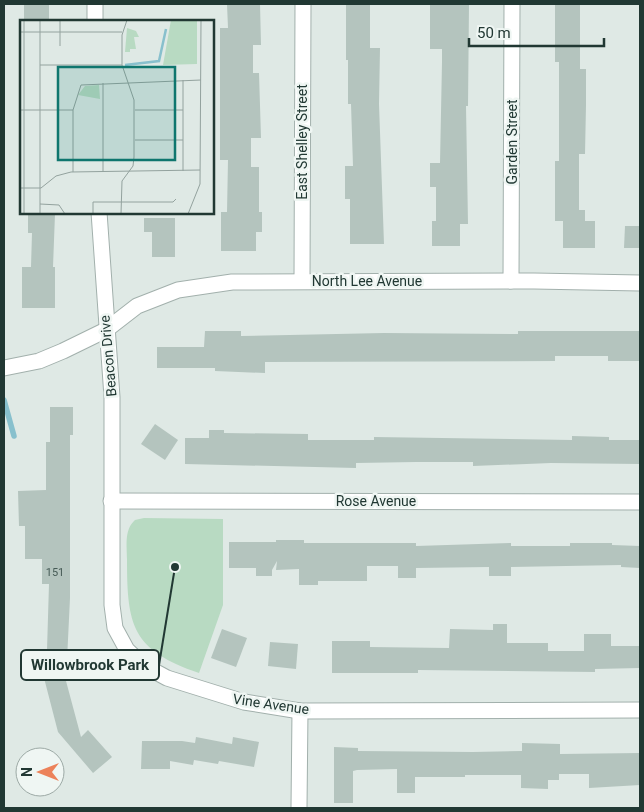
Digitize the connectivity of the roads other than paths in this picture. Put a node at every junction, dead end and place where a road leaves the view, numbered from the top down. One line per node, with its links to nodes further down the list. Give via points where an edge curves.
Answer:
1 (95, 4): 4 (street)
2 (303, 4): 6 (street, East Shelley Street)
3 (512, 4): 7 (street, Garden Street)
4 (94, 20)
5 (99, 214): 9 (street, Beacon Drive)
6 (302, 280): 7 (street, North Lee Avenue); 9 (street, North Lee Avenue, via 232,282 178,290 137,306)
7 (512, 281): 8 (street, North Lee Avenue)
8 (640, 284)
9 (106, 330): 10 (street, North Lee Avenue, via 39,361); 11 (street, Beacon Drive, via 112,397)
10 (4, 368)
11 (111, 500): 12 (street, Rose Avenue); 14 (street, Vine Avenue, via 112,605 115,628 127,650 143,665 184,684 244,702)
12 (640, 502)
13 (640, 710): 14 (street, Vine Avenue)
14 (300, 711): 15 (street)
15 (300, 808)

